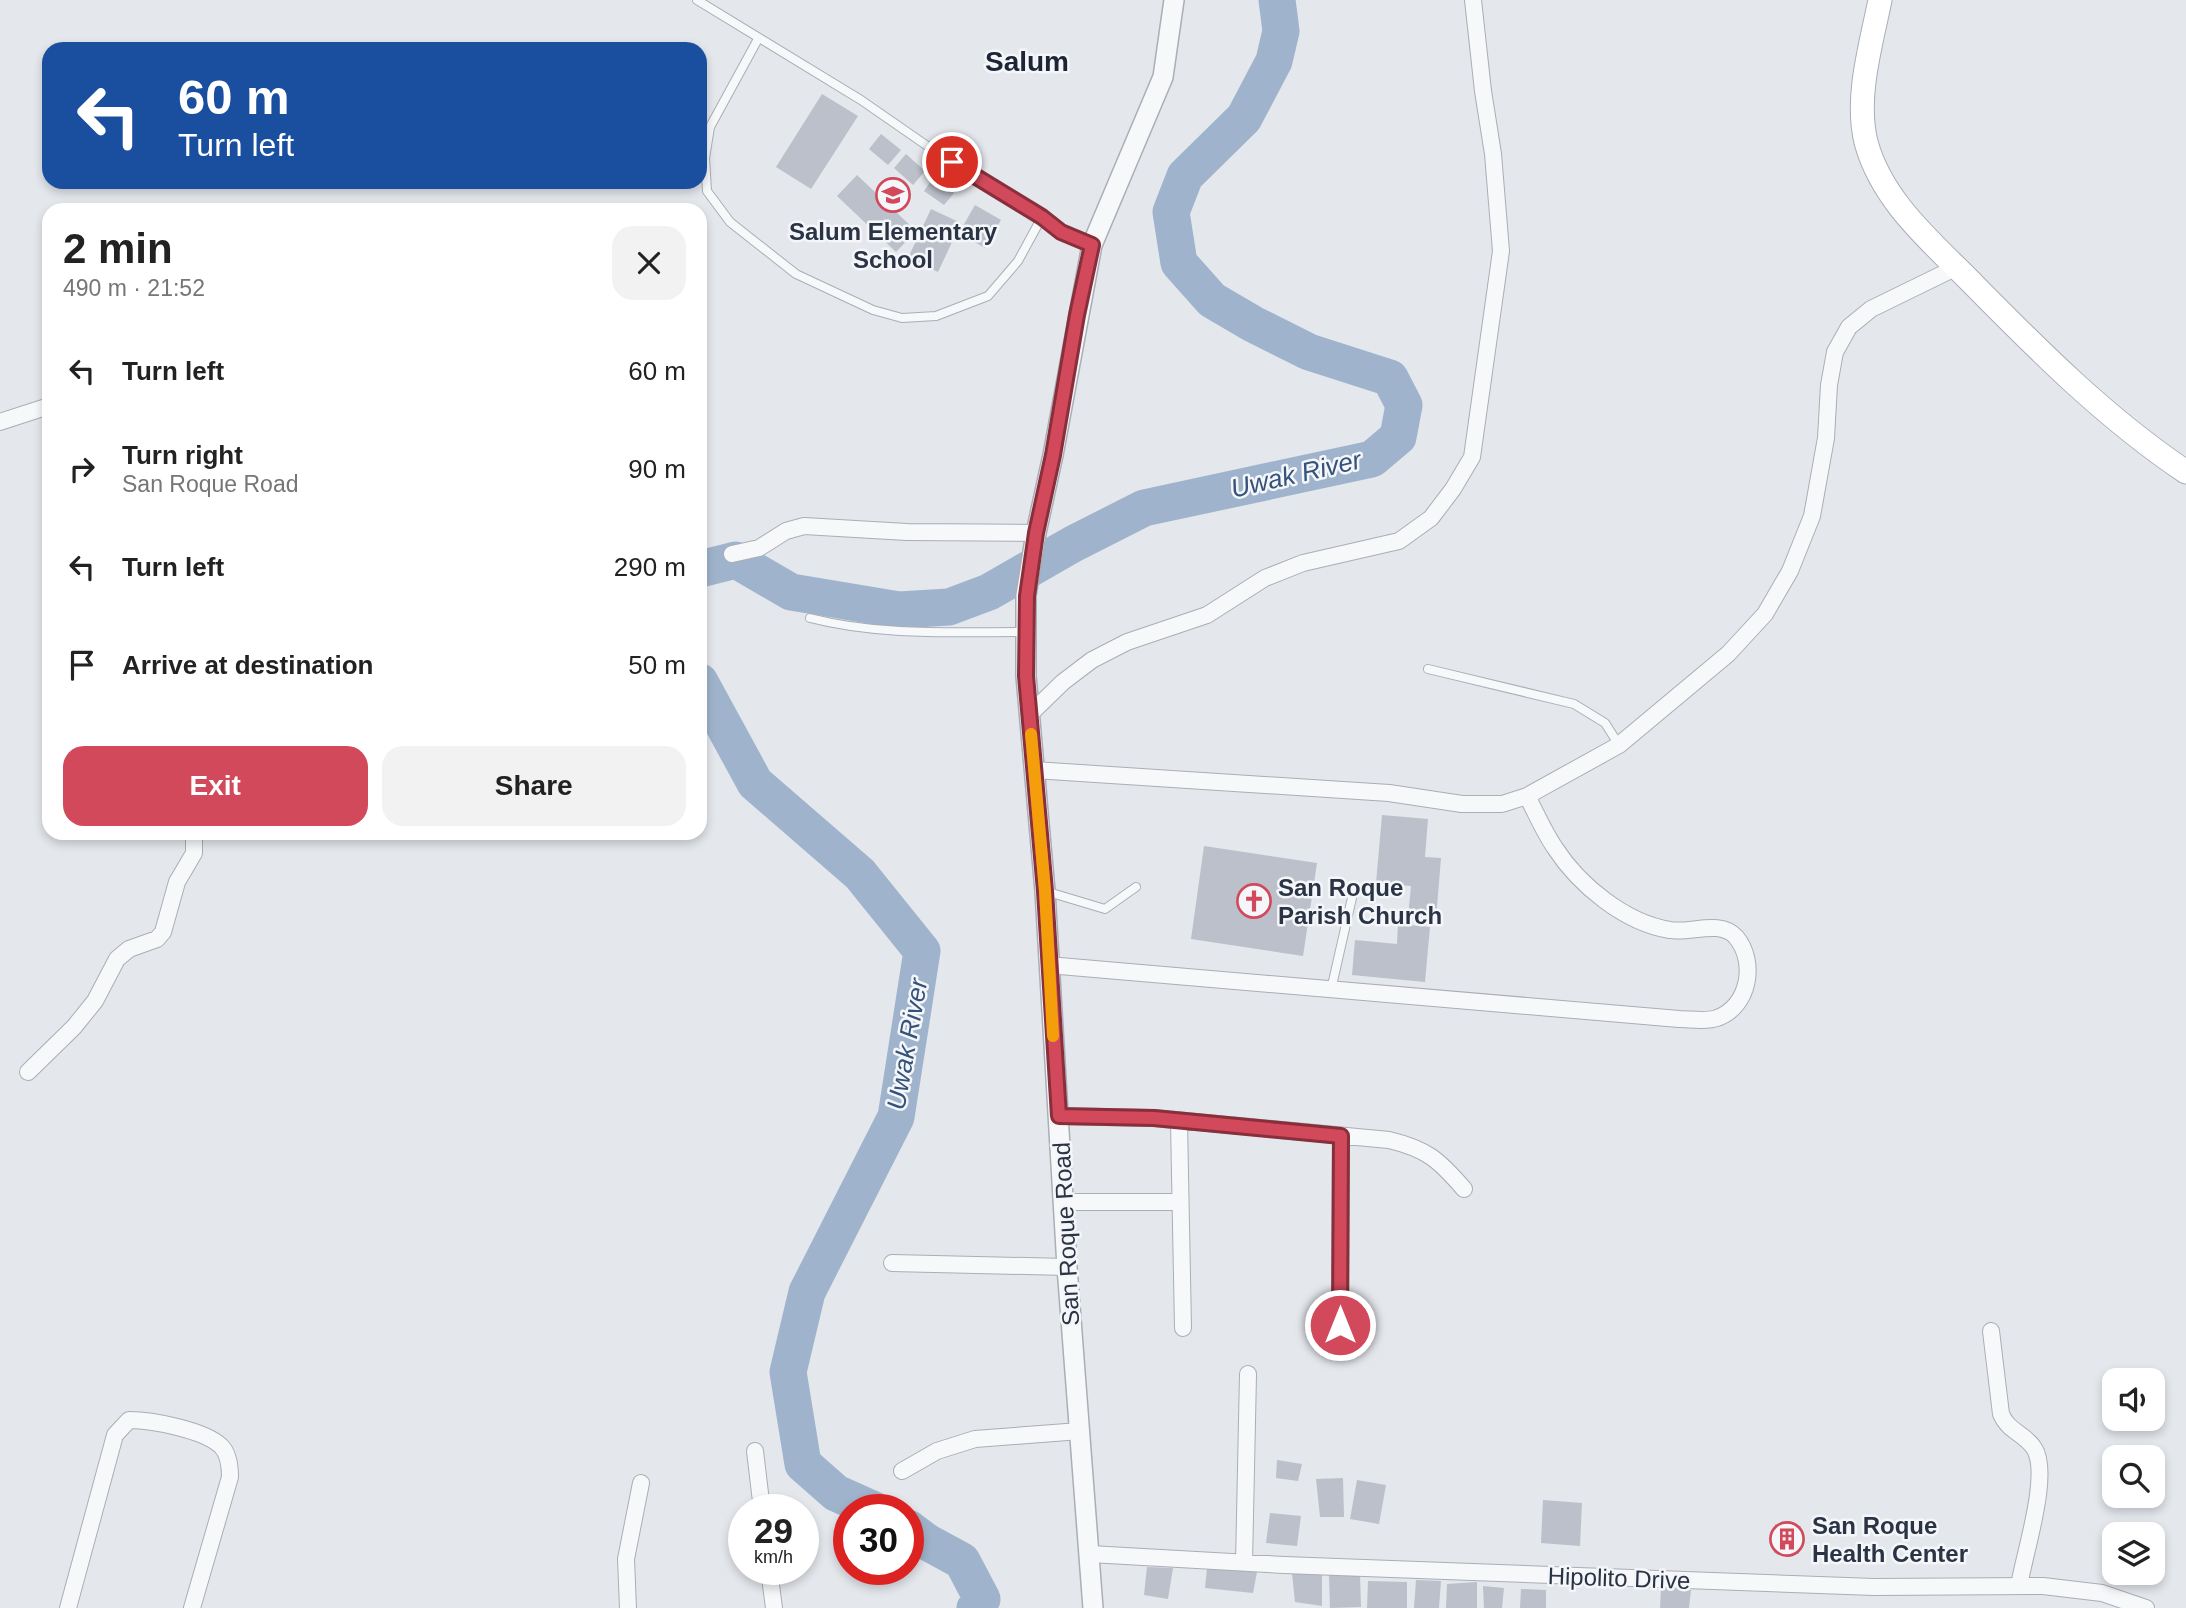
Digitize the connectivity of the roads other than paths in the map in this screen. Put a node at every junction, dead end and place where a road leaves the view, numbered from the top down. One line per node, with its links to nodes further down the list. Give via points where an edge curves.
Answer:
1 (697, 0): 5 (lane)
2 (1174, 0): 9 (street, San Roque Road, via 1163,76)
3 (1473, 0): 19 (street, via 1501,251 1472,457 1453,489 1431,519 1399,541 1265,578 1207,615 1127,642 1082,667)
4 (1880, 0): 10 (main road, via 1866,76 1866,140 1885,187)
5 (758, 39): 6 (lane, via 710,127); 8 (lane)
6 (707, 146)
7 (707, 189): 8 (lane, via 730,222 796,274 873,310 902,318 936,316 988,296 1018,261)
8 (1042, 217): 9 (lane, via 1061,232)
9 (1092, 245): 14 (street, San Roque Road)
10 (1957, 267): 13 (main road, via 2050,362 2138,440); 20 (street, via 1871,309 1849,327 1835,352 1812,516 1790,571 1765,614 1728,654)
11 (42, 408): 12 (street)
12 (0, 422)
13 (2186, 472)
14 (1036, 533): 15 (street, via 804,526 759,548); 17 (street, San Roque Road)
15 (732, 554)
16 (810, 618): 17 (lane, via 847,628)
17 (1027, 632): 19 (street, San Roque Road)
18 (1428, 669): 20 (lane, via 1574,704 1605,723)
19 (1029, 715): 21 (street, San Roque Road)
20 (1619, 745): 22 (street)
21 (1034, 770): 22 (street, via 1350,790 1462,804 1502,804); 26 (street, San Roque Road)
22 (1527, 796): 28 (street, via 1555,849 1616,908 1668,930 1713,928 1735,936 1748,967 1747,989 1734,1006 1716,1018 1679,1019)
23 (194, 840): 29 (street, via 194,853 177,882 163,932 117,959 88,1010)
24 (1136, 887): 26 (lane, via 1105,909)
25 (1354, 889): 28 (lane)
26 (1045, 891): 27 (street, San Roque Road)
27 (1048, 965): 28 (street); 30 (street, San Roque Road)
28 (1331, 990)
29 (28, 1072)
30 (1059, 1116): 31 (street); 34 (street, San Roque Road)
31 (1179, 1121): 32 (street); 35 (street)
32 (1341, 1136): 33 (street, via 1416,1146 1437,1159); 38 (street)
33 (1464, 1189)
34 (1064, 1202): 35 (street); 37 (street, San Roque Road)
35 (1178, 1202): 39 (street)
36 (892, 1263): 37 (street)
37 (1067, 1267): 42 (street, San Roque Road)
38 (1340, 1325)
39 (1182, 1328)
40 (1991, 1331): 50 (street, via 2001,1414 2006,1425 2035,1449 2040,1462 2039,1492)
41 (1248, 1374): 48 (street)
42 (1080, 1431): 44 (street, via 975,1439 937,1451); 47 (street, San Roque Road)
43 (755, 1451): 46 (street)
44 (902, 1471)
45 (641, 1483): 53 (street, via 626,1559)
46 (760, 1494)
47 (1090, 1554): 48 (street, Hipolito Drive); 55 (street, San Roque Road)
48 (1244, 1563): 50 (street, Hipolito Drive, via 1874,1587)
49 (771, 1585): 54 (street)
50 (2019, 1586): 56 (street, Hipolito Drive, via 2102,1593)
51 (68, 1608): 52 (street, via 115,1435 129,1420 148,1420 195,1434 219,1444 226,1453 230,1478)
52 (192, 1608)
53 (628, 1608)
54 (774, 1608)
55 (1093, 1608)
56 (2146, 1608)

